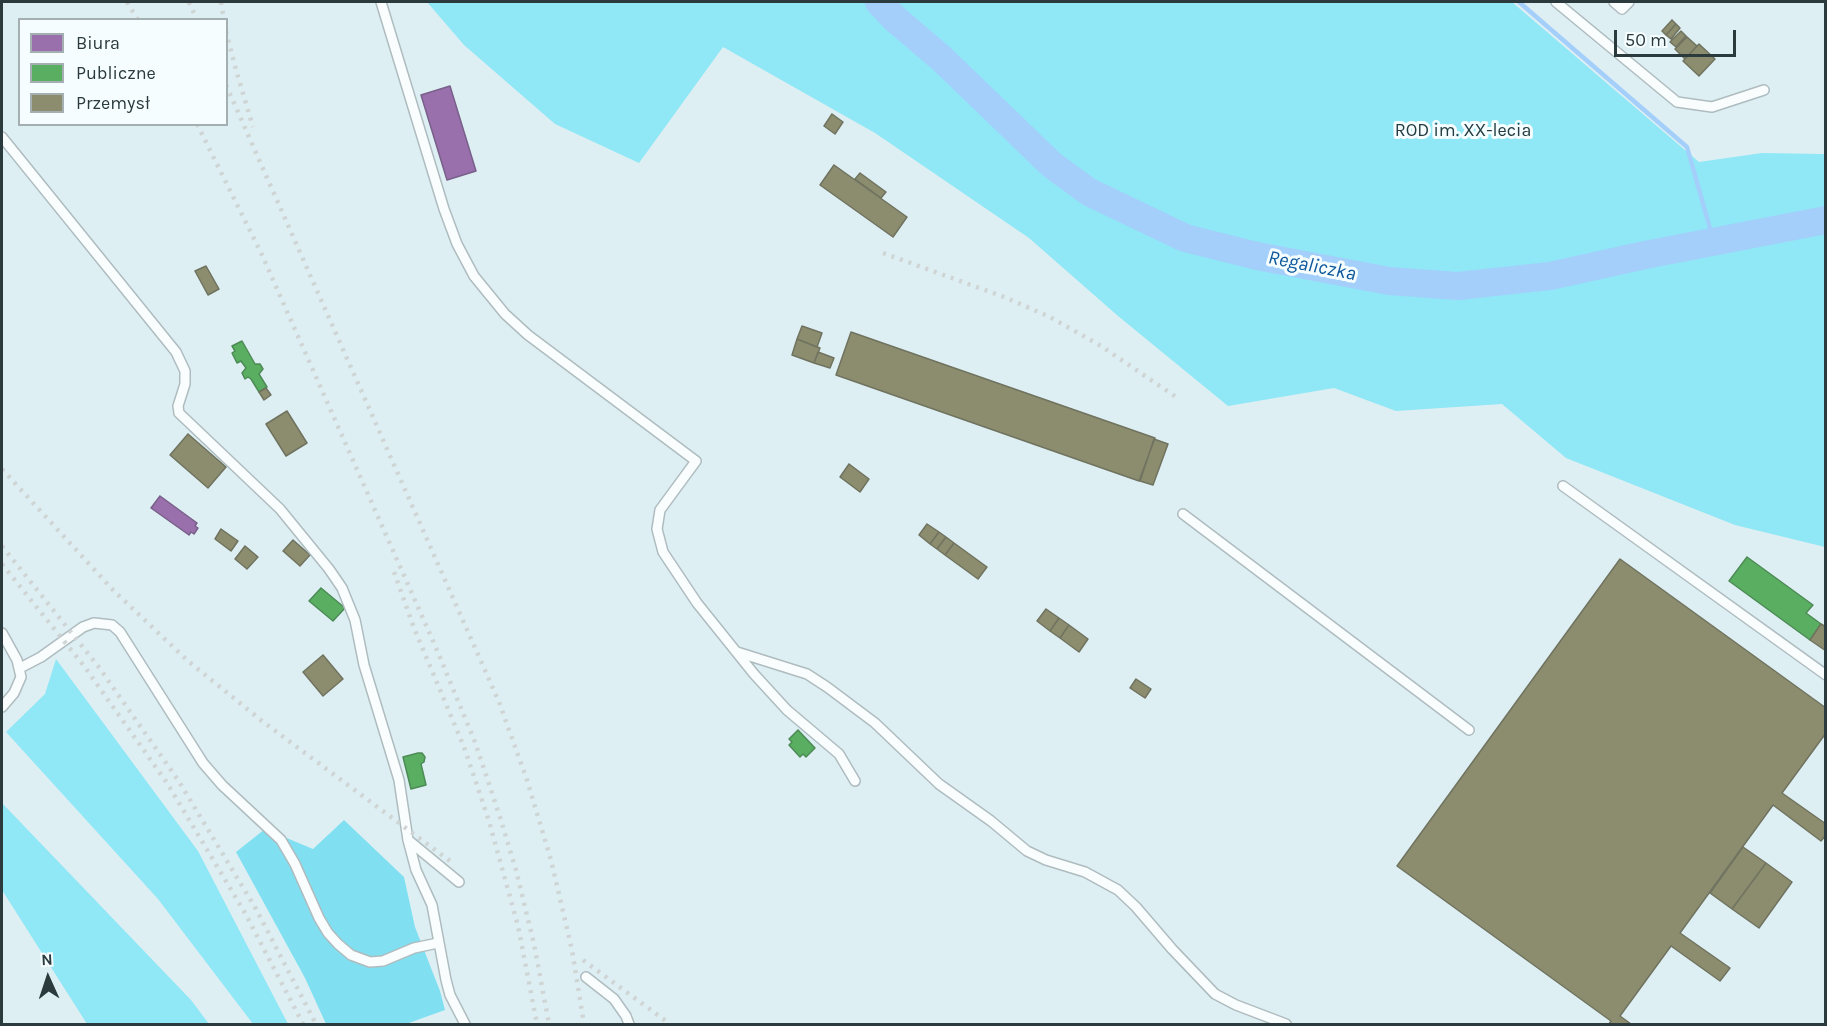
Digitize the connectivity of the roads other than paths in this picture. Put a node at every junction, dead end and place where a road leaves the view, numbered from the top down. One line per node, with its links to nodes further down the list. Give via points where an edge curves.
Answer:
1 (381, 2): 10 (lane, via 444,209 474,276 522,329 696,461 660,510 658,536 663,552 697,603)
2 (1556, 2): 5 (lane, via 1677,102 1712,107)
3 (1614, 2): 4 (lane, via 1622,9)
4 (1629, 2)
5 (1764, 90)
6 (2, 137): 16 (lane, via 176,352 186,379 179,413 280,509 342,588 399,780)
7 (1563, 486): 12 (lane)
8 (1183, 514): 14 (lane)
9 (2, 633): 11 (lane)
10 (737, 652): 15 (lane, via 787,710 839,754); 22 (lane, via 807,674 827,687 875,723 939,784 1027,851 1085,872 1118,890 1215,994)
11 (20, 668): 13 (lane, via 14,693); 18 (lane, via 83,627 94,623 112,625 209,770 281,840 319,918 338,944 351,955 370,962)
12 (1826, 675)
13 (2, 707)
14 (1469, 730)
15 (855, 782)
16 (408, 840): 17 (lane); 18 (lane, via 432,905)
17 (459, 882)
18 (438, 943): 20 (lane, via 450,995)
19 (586, 977): 21 (lane, via 614,999)
20 (465, 1024)
21 (629, 1024)
22 (1286, 1024)

